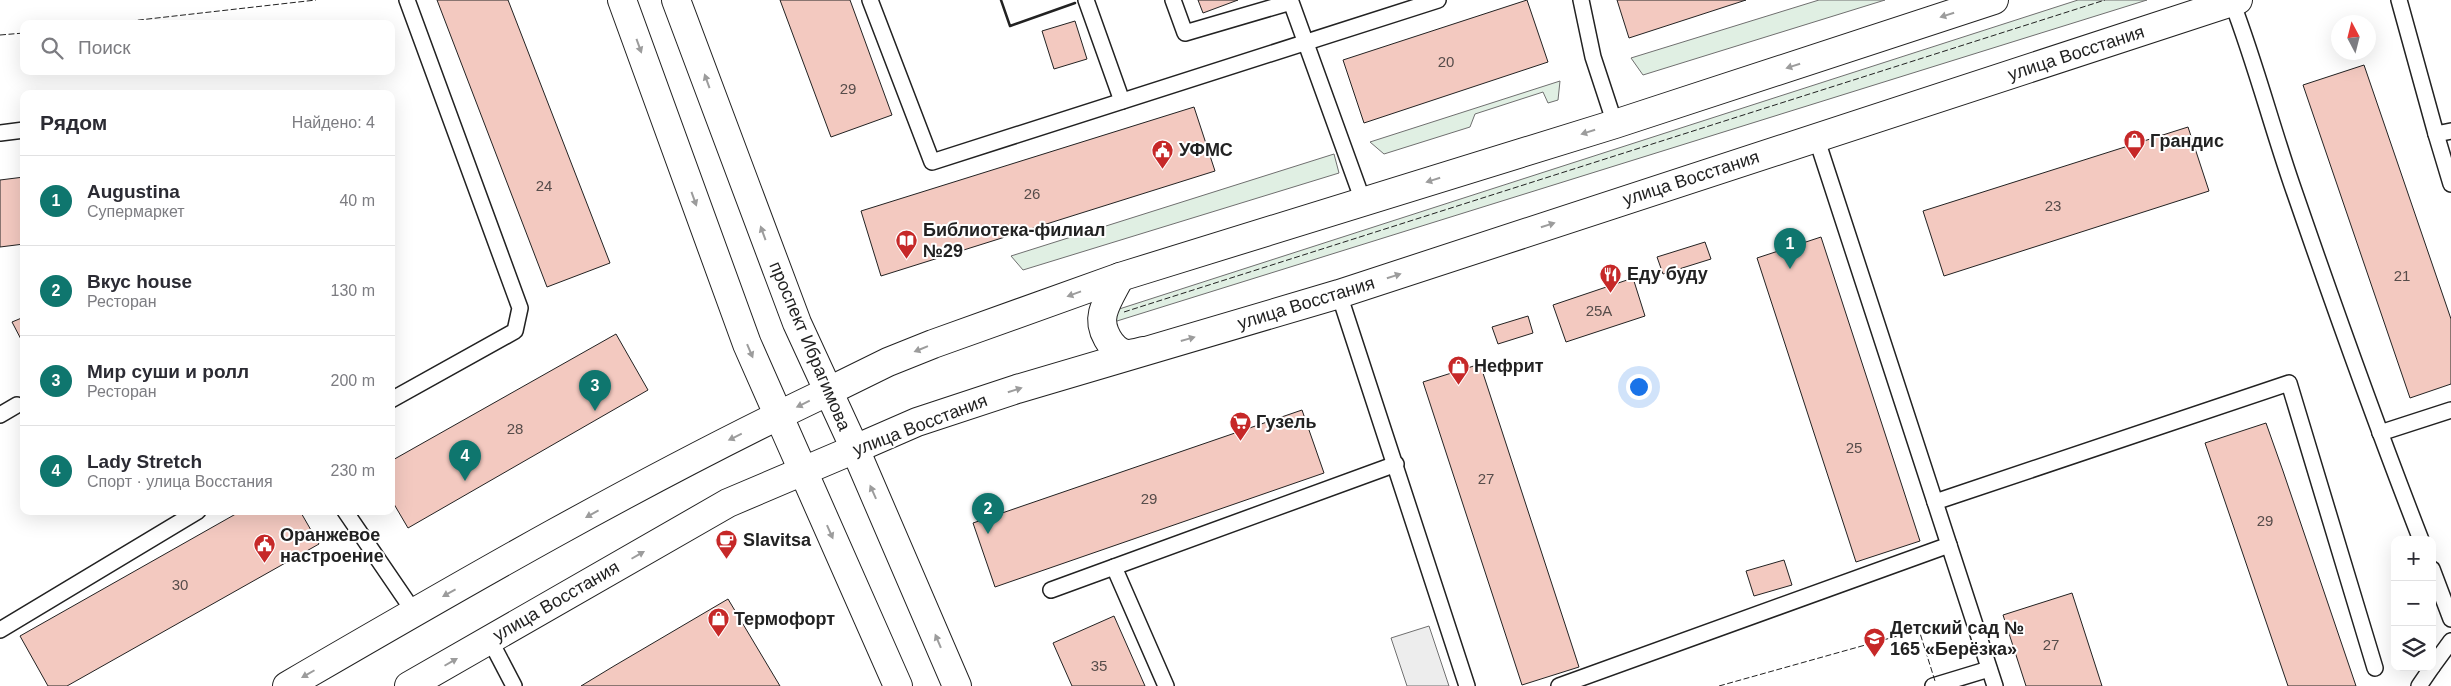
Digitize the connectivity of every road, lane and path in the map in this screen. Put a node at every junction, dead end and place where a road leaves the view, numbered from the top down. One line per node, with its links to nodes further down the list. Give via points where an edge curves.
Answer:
1 (408, 0): 26 (lane, via 520,308 515,331)
2 (622, 0): 30 (main road, one-way to 30, via 747,344)
3 (676, 0): 25 (main road, проспект Ибрагимова, one-way to 3, via 797,323)
4 (870, 0): 13 (lane, via 932,162)
5 (1086, 0): 13 (lane)
6 (1173, 0): 12 (lane, via 1185,33 1290,2)
7 (1438, 0): 12 (lane)
8 (1581, 0): 14 (lane, via 1594,57)
9 (1994, 0): 14 (main road, one-way to 14)
10 (2399, 0): 18 (lane)
11 (2235, 1): 19 (main road, улица Восстания); 31 (lane, via 2294,192)
12 (1304, 43): 13 (lane); 21 (lane)
13 (1122, 101)
14 (1615, 124): 21 (main road, one-way to 21)
15 (20, 130): 17 (lane)
16 (2451, 131): 18 (lane)
17 (0, 133)
18 (2436, 134): 20 (lane)
19 (1816, 137): 23 (main road, улица Восстания, one-way to 19); 35 (lane)
20 (2451, 184)
21 (1363, 201): 22 (main road)
22 (1120, 277): 24 (main road, via 1102,316 1103,330 1117,350 1128,354); 25 (main road, one-way to 25, via 933,344)
23 (1339, 294): 24 (main road, улица Восстания, one-way to 23); 33 (lane)
24 (1153, 349): 32 (main road, улица Восстания, one-way to 24, via 917,422)
25 (827, 392): 30 (main road, one-way to 30); 32 (main road, проспект Ибрагимова)
26 (395, 398)
27 (17, 405): 29 (lane)
28 (2451, 410): 31 (lane)
29 (0, 415)
30 (778, 415): 34 (main road); 43 (main road, one-way to 43, via 700,454)
31 (2380, 434): 38 (lane)
32 (855, 449): 34 (main road, улица Восстания); 56 (main road, проспект Ибрагимова, one-way to 32)
33 (1396, 464): 40 (lane); 58 (lane)
34 (803, 471): 46 (main road, улица Восстания, one-way to 34, via 728,503); 55 (main road, one-way to 55)
35 (1935, 502): 39 (lane); 49 (lane, via 2289,383)
36 (191, 515): 45 (lane)
37 (348, 515): 43 (lane)
38 (2419, 536)
39 (1949, 545): 50 (lane); 59 (lane)
40 (1114, 567): 42 (lane); 57 (lane)
41 (2436, 580): 44 (lane)
42 (1051, 590)
43 (414, 612): 52 (main road, one-way to 52)
44 (2451, 619)
45 (0, 630)
46 (490, 640): 53 (main road, улица Восстания, one-way to 46); 54 (lane)
47 (2451, 641): 48 (lane)
48 (2436, 662)
49 (2375, 668)
50 (1989, 669): 60 (lane); 61 (lane)
51 (2429, 671): 62 (lane)
52 (287, 686)
53 (408, 686)
54 (514, 686)
55 (898, 686)
56 (957, 686)
57 (1166, 686)
58 (1467, 686)
59 (1559, 686)
60 (1933, 686)
61 (1995, 686)
62 (2418, 686)

